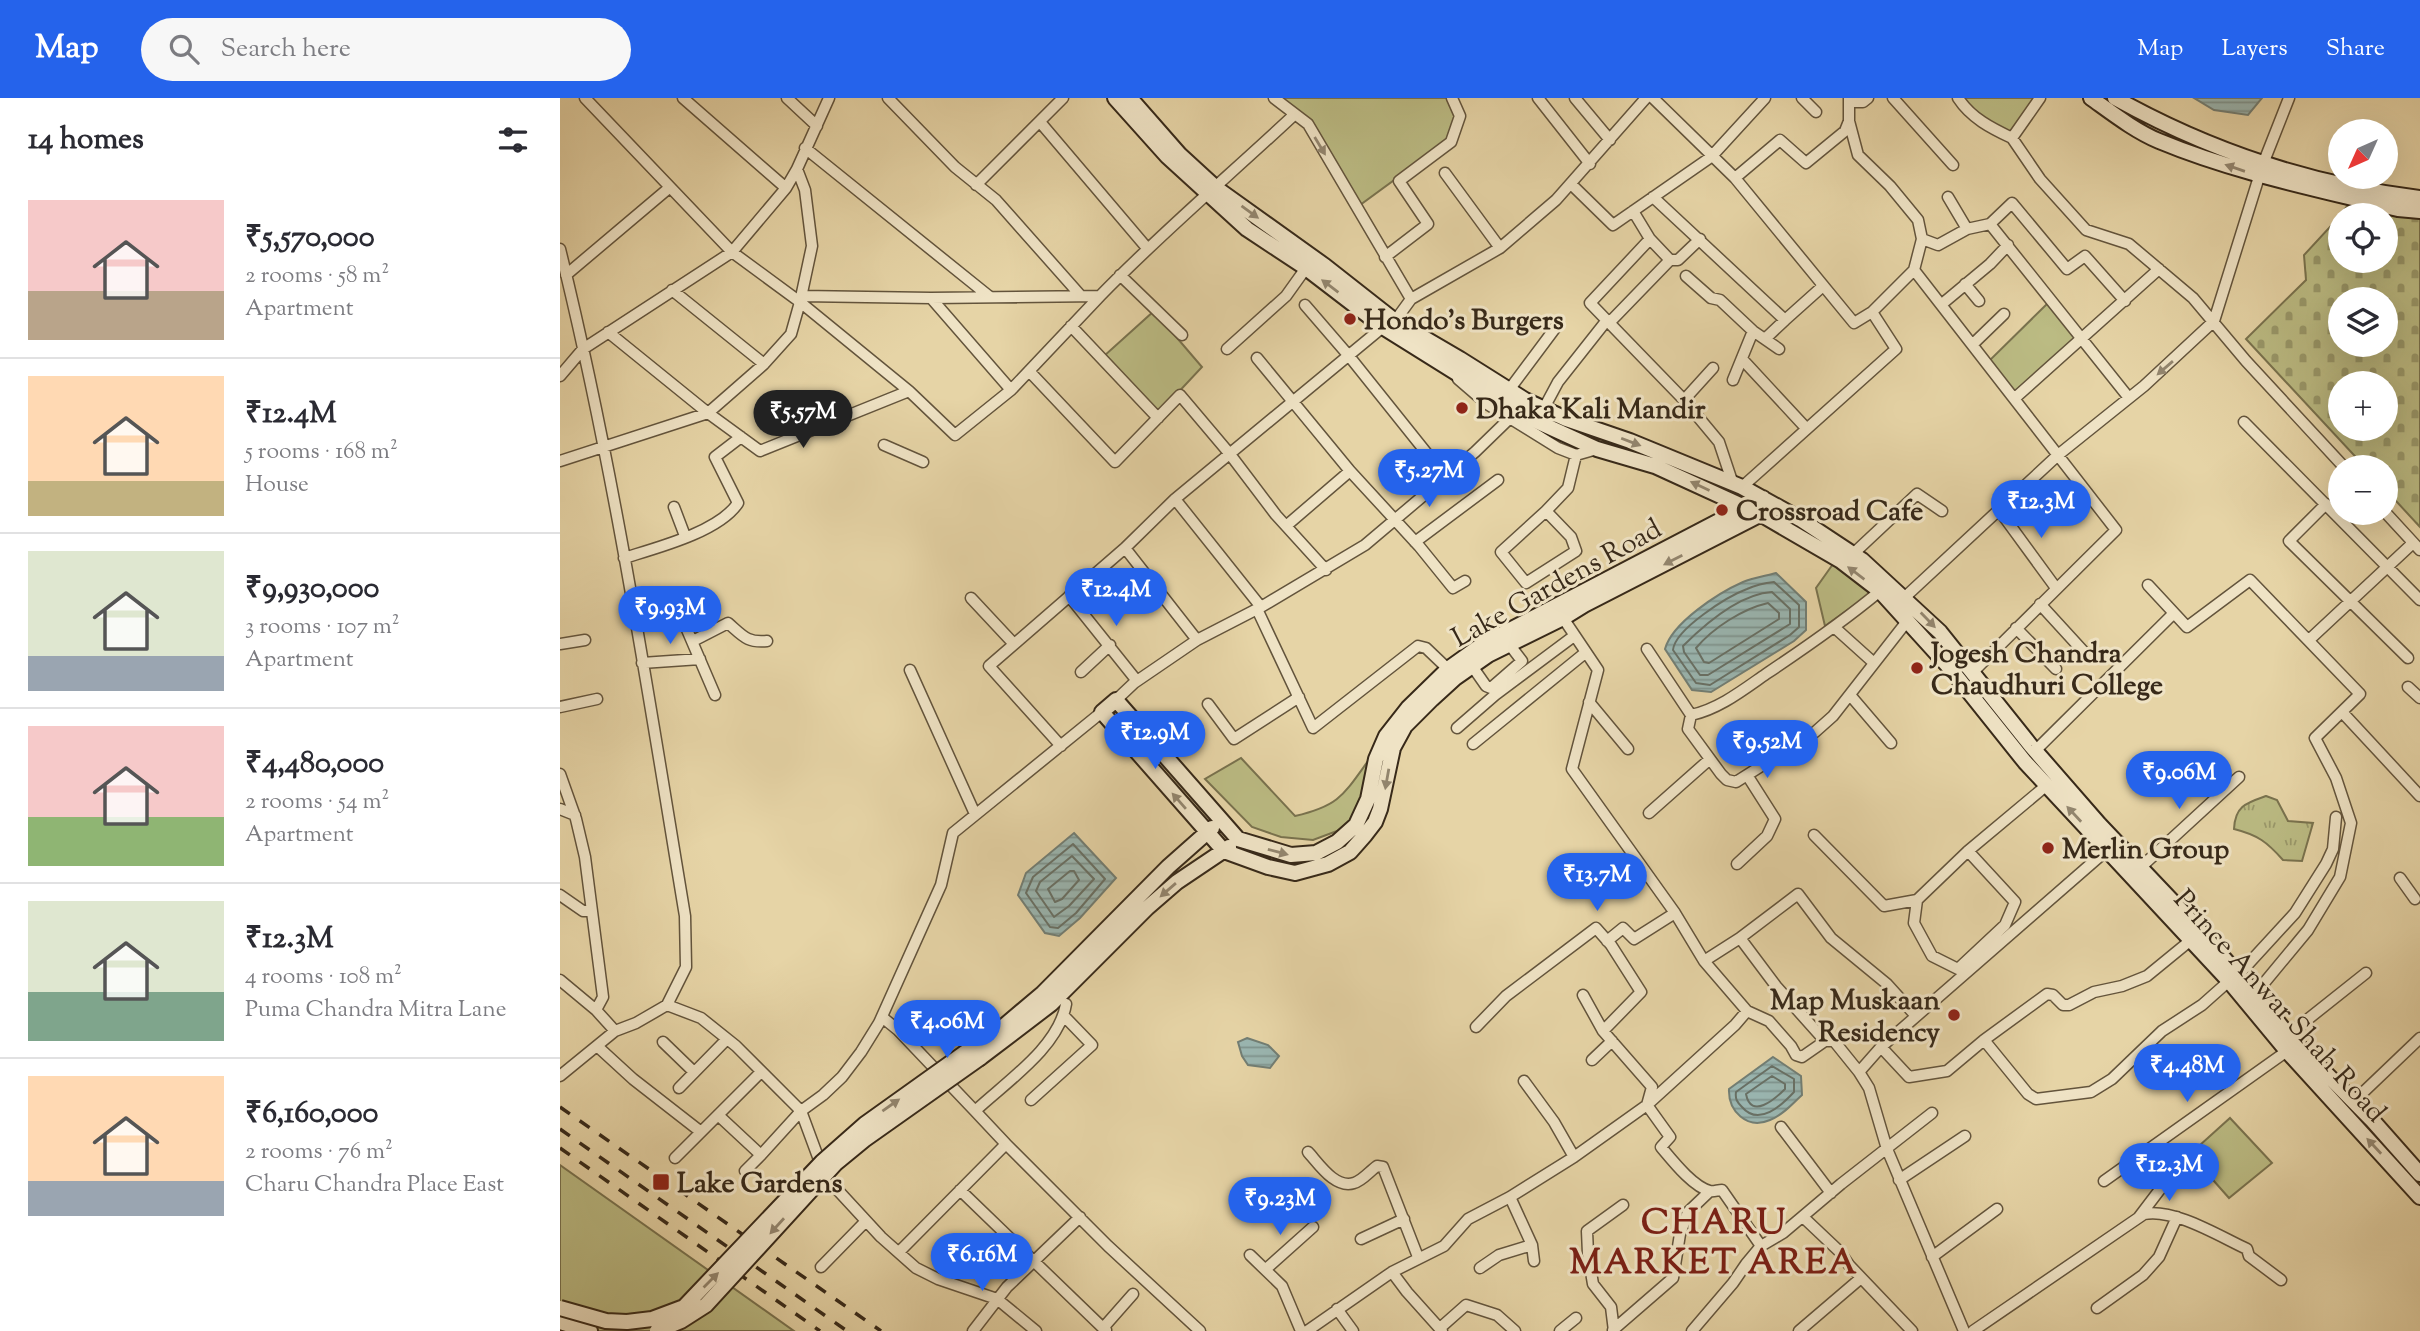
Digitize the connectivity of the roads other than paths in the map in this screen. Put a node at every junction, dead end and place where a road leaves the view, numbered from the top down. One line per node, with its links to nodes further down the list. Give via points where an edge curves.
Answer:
1 (585, 98): 42 (street)
2 (683, 98): 43 (street)
3 (787, 98): 29 (street)
4 (829, 98): 29 (street)
5 (888, 98): 41 (street)
6 (1063, 98): 28 (street)
7 (1115, 98): 44 (main road, Prince Anwar Shah Road, via 1167,156)
8 (1130, 98): 44 (main road, Prince Anwar Shah Road)
9 (1274, 98): 26 (street)
10 (1452, 98): 60 (street, via 1460,116 1451,142 1399,181 1428,224)
11 (1538, 98): 34 (street)
12 (1575, 98): 31 (street)
13 (1646, 98): 31 (street)
14 (1653, 98): 33 (street)
15 (1802, 98): 25 (street)
16 (1868, 98): 24 (street)
17 (1893, 98): 35 (street)
18 (1958, 98): 30 (street, via 1989,127)
19 (2040, 98): 30 (street)
20 (2091, 98): 37 (main road, one-way to 20, via 2157,141)
21 (2115, 98): 37 (main road)
22 (2289, 98): 37 (street)
23 (1762, 99): 33 (street)
24 (1849, 100): 27 (street)
25 (1816, 111)
26 (1295, 114): 44 (street); 60 (street, one-way to 60, via 1308,124)
27 (1849, 121): 39 (street, via 1845,131 1806,163 1780,140); 53 (street, via 1858,155 1918,220)
28 (1040, 122): 41 (street); 56 (street)
29 (817, 126): 32 (street)
30 (2012, 138): 63 (street, via 2040,179 2085,230 2129,244)
31 (1610, 140): 34 (street)
32 (805, 148): 36 (street); 74 (street)
33 (1712, 157): 39 (street); 45 (street)
34 (1590, 164): 40 (street)
35 (1953, 165)
36 (797, 169): 43 (street); 75 (street, via 812,246)
37 (2261, 170): 47 (main road); 49 (main road, via 2398,209); 84 (street)
38 (1445, 173): 57 (street)
39 (1735, 178): 69 (street)
40 (1571, 184): 48 (street, via 1613,225); 57 (street)
41 (976, 186): 71 (street, via 996,200)
42 (669, 188): 59 (street); 65 (street)
43 (786, 188): 59 (street)
44 (1212, 192): 56 (street); 62 (main road, Prince Anwar Shah Road, via 1247,229); 86 (main road, Prince Anwar Shah Road, one-way to 86, via 1325,266)
45 (1653, 197): 48 (street); 54 (street)
46 (1948, 197): 51 (street)
47 (2420, 198)
48 (1633, 211): 52 (street)
49 (2420, 211)
50 (1990, 223): 51 (street); 55 (street); 78 (street, via 2012,203 2067,269 2085,256)
51 (1967, 229): 53 (street, via 1938,245)
52 (1650, 239): 61 (street); 85 (street, via 1590,303)
53 (1922, 239): 64 (street)
54 (1700, 240): 61 (street, via 1678,260); 83 (street)
55 (2008, 245): 68 (street); 93 (street)
56 (1147, 248): 66 (street)
57 (1500, 248): 76 (street)
58 (560, 249): 65 (street)
59 (732, 252): 70 (street); 75 (street)
60 (1385, 257): 76 (street)
61 (1670, 260): 85 (street)
62 (1306, 268): 86 (main road, Prince Anwar Shah Road, one-way to 62); 96 (street, via 1286,296)
63 (2159, 269): 78 (street); 84 (street)
64 (1914, 270): 79 (street); 81 (street)
65 (566, 275): 95 (street)
66 (1120, 275): 72 (street); 91 (street)
67 (1686, 276): 89 (street)
68 (1965, 284): 77 (street); 79 (street)
69 (1823, 286): 81 (street, via 1854,323); 83 (street)
70 (673, 290): 90 (street); 102 (street)
71 (1081, 296): 72 (street); 74 (street)
72 (1100, 296): 87 (street)
73 (931, 298): 74 (street); 75 (street); 107 (street)
74 (990, 298)
75 (801, 299): 102 (street, via 790,334); 109 (street)
76 (1411, 299): 86 (street)
77 (1979, 301)
78 (2126, 301): 93 (street)
79 (1942, 304): 94 (street)
80 (1305, 306): 98 (street)
81 (1872, 312): 119 (street, via 1896,349)
82 (2004, 314): 94 (street)
83 (1785, 320): 92 (street)
84 (2214, 321): 111 (street, one-way to 111); 127 (street)
85 (1608, 322): 112 (street); 114 (street, via 1558,382)
86 (1389, 324): 98 (street); 101 (main road, Prince Anwar Shah Road); 108 (main road, Prince Anwar Shah Road)
87 (1071, 326): 104 (street); 116 (street)
88 (1556, 327): 108 (street)
89 (1753, 331): 92 (street); 100 (street)
90 (608, 332): 95 (street); 115 (street)
91 (1182, 335)
92 (1766, 338): 97 (street)
93 (2083, 338): 110 (street); 111 (street)
94 (1973, 344): 110 (street)
95 (583, 349): 105 (street); 122 (street)
96 (1227, 349)
97 (1779, 349)
98 (1349, 356): 113 (street); 131 (street)
99 (1257, 358): 113 (street)
100 (1742, 359): 106 (street); 119 (street)
101 (1443, 363): 117 (street); 123 (main road, Prince Anwar Shah Road, via 1527,417)
102 (764, 364): 115 (street)
103 (1713, 368): 112 (street)
104 (1029, 371): 107 (street); 116 (street, via 1115,462)
105 (560, 376)
106 (1733, 380)
107 (1012, 390): 109 (street, via 955,435)
108 (1508, 390): 114 (main road, Prince Anwar Shah Road)
109 (909, 391): 120 (street, via 760,451)
110 (2015, 398): 126 (street)
111 (2129, 398): 126 (street)
112 (1684, 400): 133 (street, via 1718,442)
113 (1294, 401): 124 (street); 130 (street)
114 (1543, 410): 133 (main road, Prince Anwar Shah Road, one-way to 133)
115 (708, 413): 120 (street); 122 (street)
116 (1158, 418): 124 (street, via 1180,395)
117 (1509, 419): 125 (street); 131 (street)
118 (2244, 422): 136 (street)
119 (1806, 428): 133 (street)
120 (741, 437): 147 (street, via 715,457 738,503 732,513)
121 (884, 445): 129 (street)
122 (603, 446): 128 (street); 152 (street)
123 (1597, 449): 125 (street); 139 (main road, Prince Anwar Shah Road, one-way to 123, via 1656,466)
124 (1229, 453): 135 (street); 146 (street)
125 (1576, 455): 141 (street, via 1568,488)
126 (2058, 455): 140 (street); 157 (street, via 2116,530)
127 (2333, 455)
128 (560, 461)
129 (923, 462)
130 (1350, 471): 144 (street); 146 (street)
131 (1444, 476): 144 (street)
132 (1498, 480): 148 (street)
133 (1737, 485): 134 (main road, Prince Anwar Shah Road)
134 (1763, 498): 137 (main road, Prince Anwar Shah Road); 139 (main road, Lake Gardens Road)
135 (1175, 499): 150 (street); 165 (street)
136 (2326, 504): 153 (street); 163 (street, via 2289,541)
137 (1777, 506): 143 (main road, Lake Gardens Road); 151 (main road, Prince Anwar Shah Road)
138 (674, 507): 147 (street)
139 (1746, 508): 143 (main road, Prince Anwar Shah Road); 166 (main road, Lake Gardens Road)
140 (1999, 510): 157 (street); 161 (street)
141 (1546, 511): 141 (street, via 1572,537 1576,551 1525,583 1501,552)
142 (1942, 511): 151 (street, via 1917,494)
143 (1762, 515): 158 (main road, Prince Anwar Shah Road, one-way to 143, via 1841,561); 166 (main road, Lake Gardens Road, one-way to 166, via 1605,595)
144 (1394, 519): 148 (street); 154 (street)
145 (2397, 525): 149 (street)
146 (1286, 526): 154 (street)
147 (685, 537): 152 (street)
148 (1415, 542): 155 (street, via 1453,589)
149 (2417, 546): 153 (street)
150 (1125, 548): 159 (street); 174 (street)
151 (1853, 554): 161 (main road, Prince Anwar Shah Road)
152 (624, 558): 187 (street)
153 (2386, 568): 162 (street); 163 (street)
154 (1326, 570): 165 (street)
155 (1465, 581)
156 (2148, 585): 167 (street)
157 (2056, 588): 164 (street)
158 (1880, 591): 169 (main road, Prince Anwar Shah Road); 170 (street)
159 (1069, 596): 179 (street); 181 (street)
160 (971, 598): 179 (street)
161 (1904, 598): 194 (main road, Prince Anwar Shah Road, one-way to 194)
162 (2420, 600)
163 (2350, 601): 175 (street); 186 (street)
164 (2040, 604): 171 (street); 183 (street)
165 (1259, 608): 174 (street); 199 (street)
166 (1560, 612): 172 (street); 180 (main road, Lake Gardens Road); 192 (main road, Lake Gardens Road, via 1483,644)
167 (2173, 614): 175 (street, via 2187,627 2250,580); 214 (street)
168 (682, 618): 176 (street)
169 (1908, 620): 188 (street); 214 (main road, Prince Anwar Shah Road)
170 (1834, 627): 188 (street); 208 (street, via 1731,698)
171 (2016, 628): 190 (street); 194 (street)
172 (1574, 636): 184 (street); 209 (street)
173 (585, 640): 178 (street)
174 (1197, 640): 195 (street)
175 (2309, 640): 207 (street, via 2359,690 2358,698)
176 (693, 641): 177 (street, via 728,622 746,639); 185 (street)
177 (767, 641)
178 (560, 644)
179 (1014, 644): 212 (street, via 989,666)
180 (1509, 644): 189 (main road, Lake Gardens Road); 189 (street, via 1522,661 1491,688)
181 (1110, 645): 193 (street); 195 (street)
182 (1647, 649): 208 (street)
183 (2083, 651)
184 (1585, 653): 203 (street, via 1598,670); 211 (street)
185 (700, 659): 187 (street); 197 (street)
186 (2408, 659)
187 (642, 663): 252 (street, via 685,916 686,967)
188 (1874, 663): 198 (street)
189 (1472, 666): 231 (main road, Lake Gardens Road, one-way to 231, via 1405,726 1393,748 1375,821 1350,852 1295,873)
190 (2056, 669)
191 (910, 670): 223 (street)
192 (1448, 670): 199 (street, via 1418,646 1313,728); 229 (main road, Lake Gardens Road, one-way to 192, via 1291,855 1316,853 1336,842 1356,824 1368,799 1386,736)
193 (1081, 672)
194 (1973, 672): 214 (main road, Prince Anwar Shah Road)
195 (1136, 681): 202 (street)
196 (2409, 687): 200 (street)
197 (715, 695)
198 (1850, 695): 210 (street); 217 (street, via 1815,732)
199 (1298, 697): 204 (street, via 1234,739)
200 (2420, 698)
201 (597, 699): 205 (street)
202 (1116, 700): 206 (main road); 226 (main road, Lake Gardens Road)
203 (1589, 702): 213 (street); 240 (street, via 1572,769)
204 (1208, 704)
205 (560, 707)
206 (1102, 712): 212 (street); 227 (main road, one-way to 206)
207 (2342, 712): 220 (street); 248 (street, via 2315,738 2336,778 2351,823 2340,877 2308,930)
208 (1691, 715): 215 (street, via 1688,729)
209 (1457, 728)
210 (1891, 743)
211 (1473, 744)
212 (1061, 746): 223 (street)
213 (1628, 749)
214 (2029, 751): 219 (main road, Prince Anwar Shah Road); 234 (main road, Prince Anwar Shah Road)
215 (1710, 759): 217 (street, via 1727,780 1736,782); 222 (street)
216 (560, 774): 224 (street)
217 (1747, 775): 233 (street, via 1775,819 1767,835)
218 (2239, 777): 234 (street)
219 (2047, 785): 230 (main road, Prince Anwar Shah Road, one-way to 219); 232 (street)
220 (2418, 790)
221 (560, 808): 224 (street)
222 (1649, 813)
223 (975, 814): 257 (street, via 953,833 941,885)
224 (575, 815): 239 (street)
225 (2336, 817): 246 (street, via 2333,849 2295,913)
226 (1220, 820): 227 (main road); 229 (main road, Lake Gardens Road)
227 (1206, 833): 231 (main road); 250 (main road, via 1168,867)
228 (1814, 835): 238 (street, via 1884,906)
229 (1238, 839): 231 (main road)
230 (2108, 850): 242 (main road, Prince Anwar Shah Road); 256 (street)
231 (1224, 851): 250 (main road, one-way to 250, via 1177,882)
232 (1968, 851): 238 (street); 238 (street, via 2015,902 2005,925 1958,970 1932,956 1914,923)
233 (1737, 864)
234 (2140, 868): 246 (main road, Prince Anwar Shah Road)
235 (2400, 878): 237 (street)
236 (560, 895): 239 (street, via 583,911)
237 (2418, 899)
238 (1917, 900)
239 (591, 911): 253 (street, via 603,996)
240 (1675, 913): 243 (street, via 1634,939 1623,928); 244 (street)
241 (1740, 938): 244 (street); 256 (street, via 1798,894 1831,938 1887,984); 266 (street)
242 (2191, 940): 246 (main road, Prince Anwar Shah Road); 264 (street, via 2147,976 2122,986 2094,992 2069,1005 2047,994)
243 (1607, 941): 258 (street, via 1596,928 1506,996); 260 (street, via 1641,992)
244 (1704, 961): 254 (street)
245 (2366, 973): 261 (street)
246 (2234, 978): 248 (main road, Prince Anwar Shah Road); 264 (street, via 2162,1031 2091,1093 2036,1099); 270 (main road, Prince Anwar Shah Road)
247 (560, 980): 253 (street)
248 (2255, 994): 261 (main road, Prince Anwar Shah Road)
249 (1583, 995): 260 (street)
250 (1047, 999): 271 (main road)
251 (1066, 1004): 255 (street)
252 (667, 1005): 259 (street); 263 (street, via 701,1018)
253 (596, 1010): 259 (street)
254 (1747, 1011): 266 (street, via 1769,1021 1802,1057); 281 (street)
255 (1064, 1016): 279 (street, via 1092,1045); 283 (street, via 1057,1033)
256 (1916, 1016): 269 (street)
257 (882, 1017): 282 (street, via 842,1077); 283 (street)
258 (1476, 1027)
259 (615, 1031): 268 (street)
260 (1603, 1031): 265 (street)
261 (2288, 1035): 280 (main road, Prince Anwar Shah Road)
262 (2420, 1038): 280 (street)
263 (727, 1039): 273 (street); 274 (street)
264 (1984, 1040): 269 (street, via 1947,1071 1909,1077)
265 (1612, 1041): 272 (street); 281 (street, via 1652,1087)
266 (1825, 1041): 275 (street, via 1834,1041)
267 (663, 1042): 273 (street)
268 (597, 1046): 276 (street); 287 (street)
269 (1881, 1047): 275 (street)
270 (2287, 1051): 299 (street); 304 (main road, Prince Anwar Shah Road, one-way to 270)
271 (975, 1054): 331 (main road, one-way to 271, bridge, via 626,1322 652,1319 684,1307 822,1162 865,1124); 339 (main road, one-way to 339, bridge, via 836,1163 706,1305)
272 (1592, 1060)
273 (694, 1072): 278 (street)
274 (761, 1072): 282 (street); 285 (street)
275 (1859, 1072): 290 (street, via 1869,1088)
276 (560, 1076)
277 (1524, 1081): 293 (street)
278 (678, 1088)
279 (1031, 1100)
280 (2353, 1102): 297 (main road, Prince Anwar Shah Road)
281 (1647, 1105): 293 (street); 301 (street, via 1670,1137 1661,1147 1678,1167)
282 (801, 1111): 292 (street); 312 (street, via 832,1185)
283 (975, 1111): 289 (street)
284 (1932, 1113): 290 (street)
285 (718, 1115): 287 (street); 292 (street)
286 (1781, 1128): 302 (street)
287 (701, 1132): 294 (street)
288 (1965, 1136): 298 (street)
289 (1006, 1144): 300 (street); 307 (street)
290 (1887, 1149): 298 (street); 302 (street)
291 (1308, 1152): 310 (street, via 1337,1182 1346,1184 1354,1184 1380,1164)
292 (761, 1155): 296 (street)
293 (1574, 1157): 303 (street)
294 (675, 1158)
295 (2177, 1167): 311 (street)
296 (745, 1171)
297 (2420, 1174)
298 (1899, 1180): 319 (street)
299 (2104, 1181)
300 (960, 1190): 317 (street); 321 (street)
301 (1710, 1191): 316 (street, via 1721,1190); 348 (street, via 1688,1212 1673,1278)
302 (1831, 1193): 308 (street)
303 (1510, 1197): 315 (street); 320 (street, via 1468,1219 1444,1246)
304 (2420, 1197)
305 (1623, 1205): 348 (street, via 1587,1231 1593,1284 1611,1307)
306 (1997, 1209): 319 (street)
307 (1080, 1217): 321 (street); 342 (street)
308 (1802, 1217): 316 (street); 327 (street)
309 (2177, 1217): 311 (street, via 2154,1212); 328 (street, via 2247,1249 2249,1256); 332 (street, via 2159,1257 2143,1275)
310 (1404, 1219): 314 (street); 320 (street)
311 (2136, 1220): 353 (street)
312 (866, 1221): 317 (street); 323 (street)
313 (1314, 1227): 325 (street)
314 (1361, 1239)
315 (1532, 1245): 322 (street); 324 (street, via 1499,1255)
316 (1761, 1247): 349 (street)
317 (899, 1252): 330 (street, via 938,1279)
318 (1250, 1255): 325 (street)
319 (1933, 1256): 352 (street)
320 (1418, 1257): 326 (street)
321 (1034, 1261): 330 (street); 336 (street)
322 (1534, 1261)
323 (821, 1267)
324 (1480, 1268)
325 (1266, 1269): 343 (street, via 1282,1286)
326 (1392, 1272): 333 (street); 337 (street)
327 (1861, 1278): 350 (street); 351 (street)
328 (2281, 1280)
329 (1133, 1294): 336 (street)
330 (997, 1299): 340 (street); 341 (street)
331 (560, 1308)
332 (2097, 1308)
333 (1338, 1309): 344 (street); 345 (street)
334 (1576, 1318): 347 (street)
335 (560, 1322): 338 (main road)
336 (1105, 1329)
337 (1441, 1329): 346 (street, via 1466,1305 1497,1315)
338 (590, 1331)
339 (657, 1331)
340 (973, 1331)
341 (1036, 1331)
342 (1200, 1331)
343 (1301, 1331)
344 (1307, 1331)
345 (1353, 1331)
346 (1515, 1331)
347 (1560, 1331)
348 (1613, 1331)
349 (1692, 1331)
350 (1799, 1331)
351 (1912, 1331)
352 (1964, 1331)
353 (1973, 1331)

